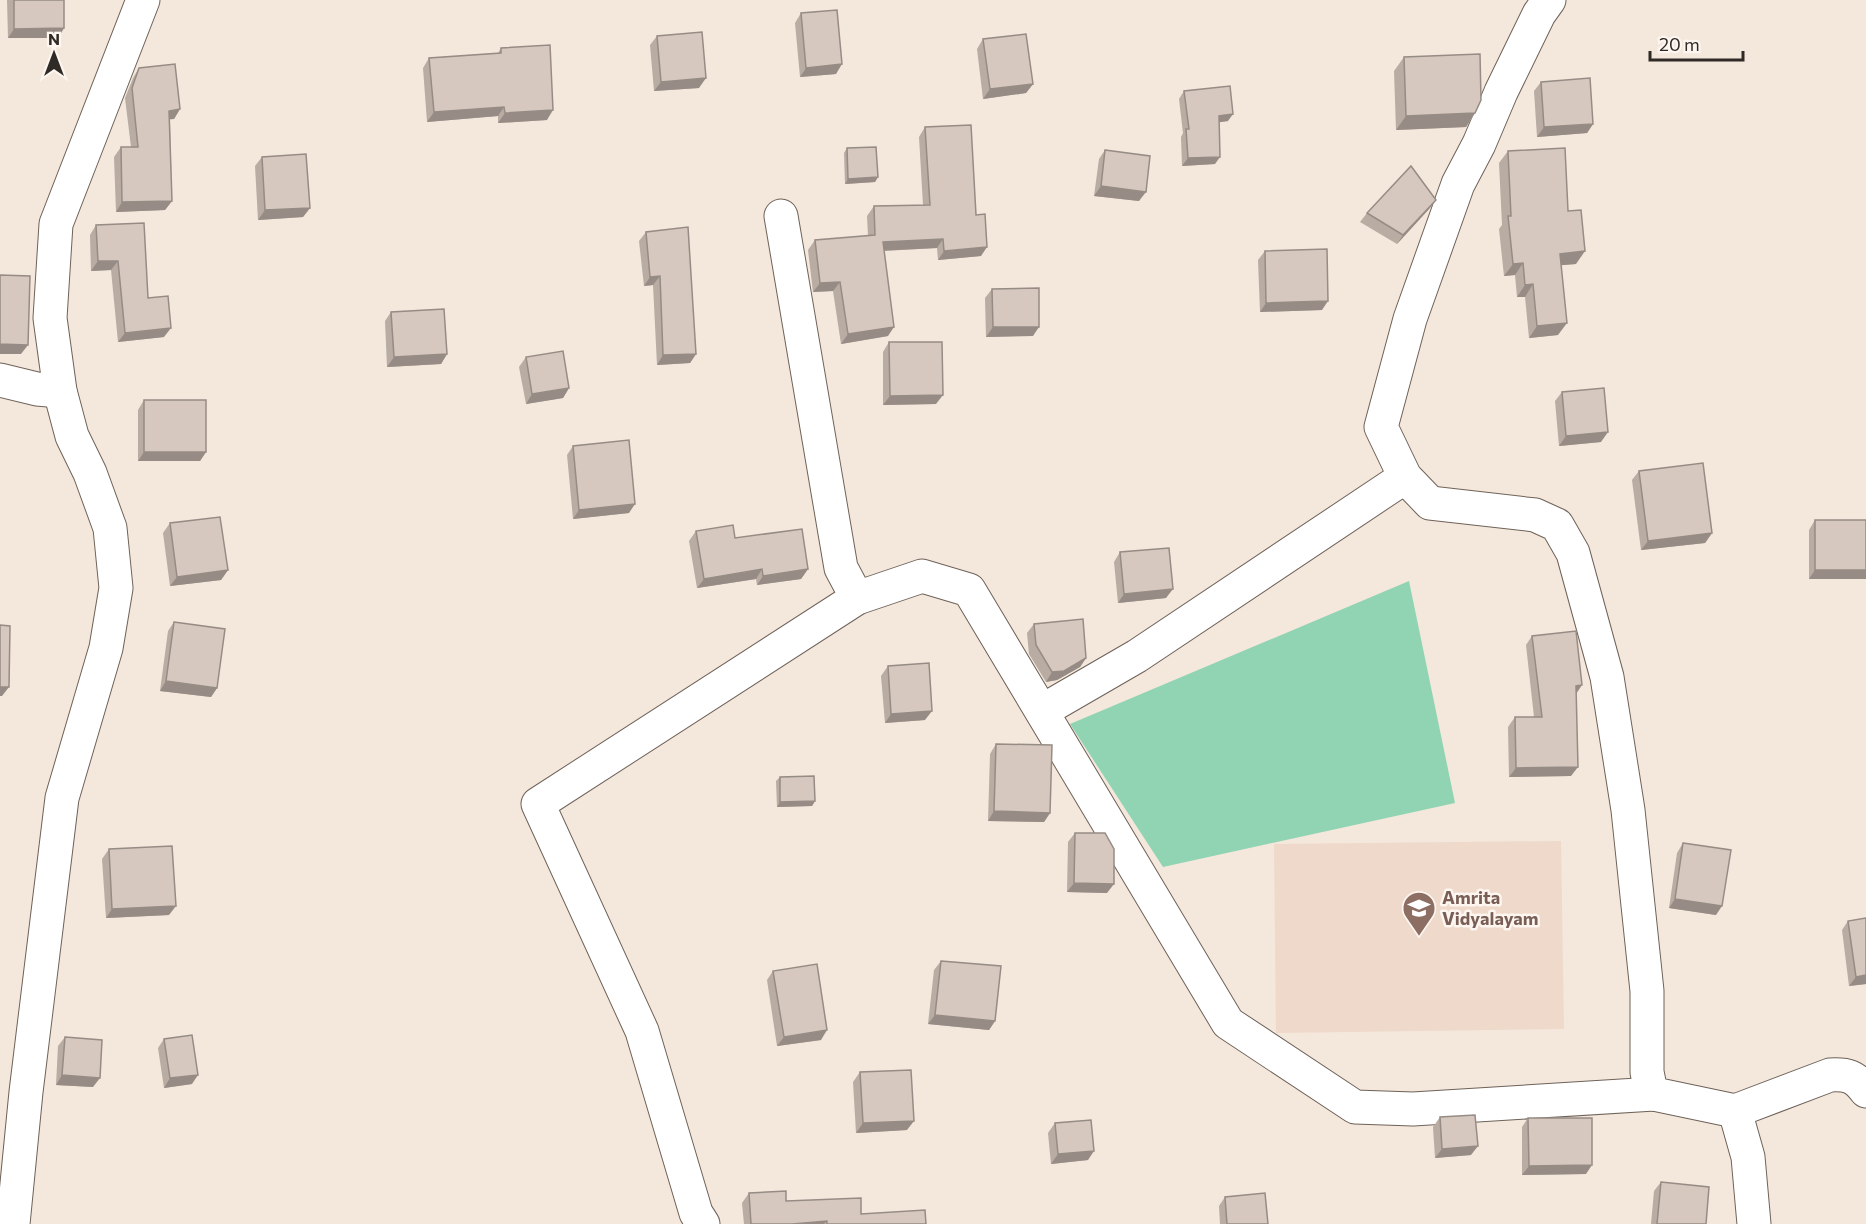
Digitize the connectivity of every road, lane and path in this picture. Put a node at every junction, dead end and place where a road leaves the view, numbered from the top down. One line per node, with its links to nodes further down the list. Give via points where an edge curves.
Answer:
1 (142, 0): 5 (street, via 56,224 50,318)
2 (1550, 0): 6 (street, via 1539,15 1458,184 1410,319 1381,427)
3 (781, 216): 7 (street, via 841,568)
4 (0, 380): 5 (street)
5 (60, 392): 12 (street, via 72,436 110,528 116,588 106,648 62,798)
6 (1405, 477): 8 (street, via 1137,656); 10 (street, via 1430,503 1535,515 1557,525 1573,553 1607,677 1628,810 1647,991 1647,1072)
7 (857, 598): 8 (street, via 922,576 969,590); 13 (street, via 538,804 642,1031 696,1213)
8 (1042, 711): 10 (street, via 1228,1023 1355,1107 1413,1109)
9 (1866, 1091): 11 (street, via 1845,1074 1830,1075)
10 (1654, 1094): 11 (street)
11 (1735, 1111): 14 (street, via 1748,1157)
12 (13, 1224)
13 (703, 1224)
14 (1754, 1224)

